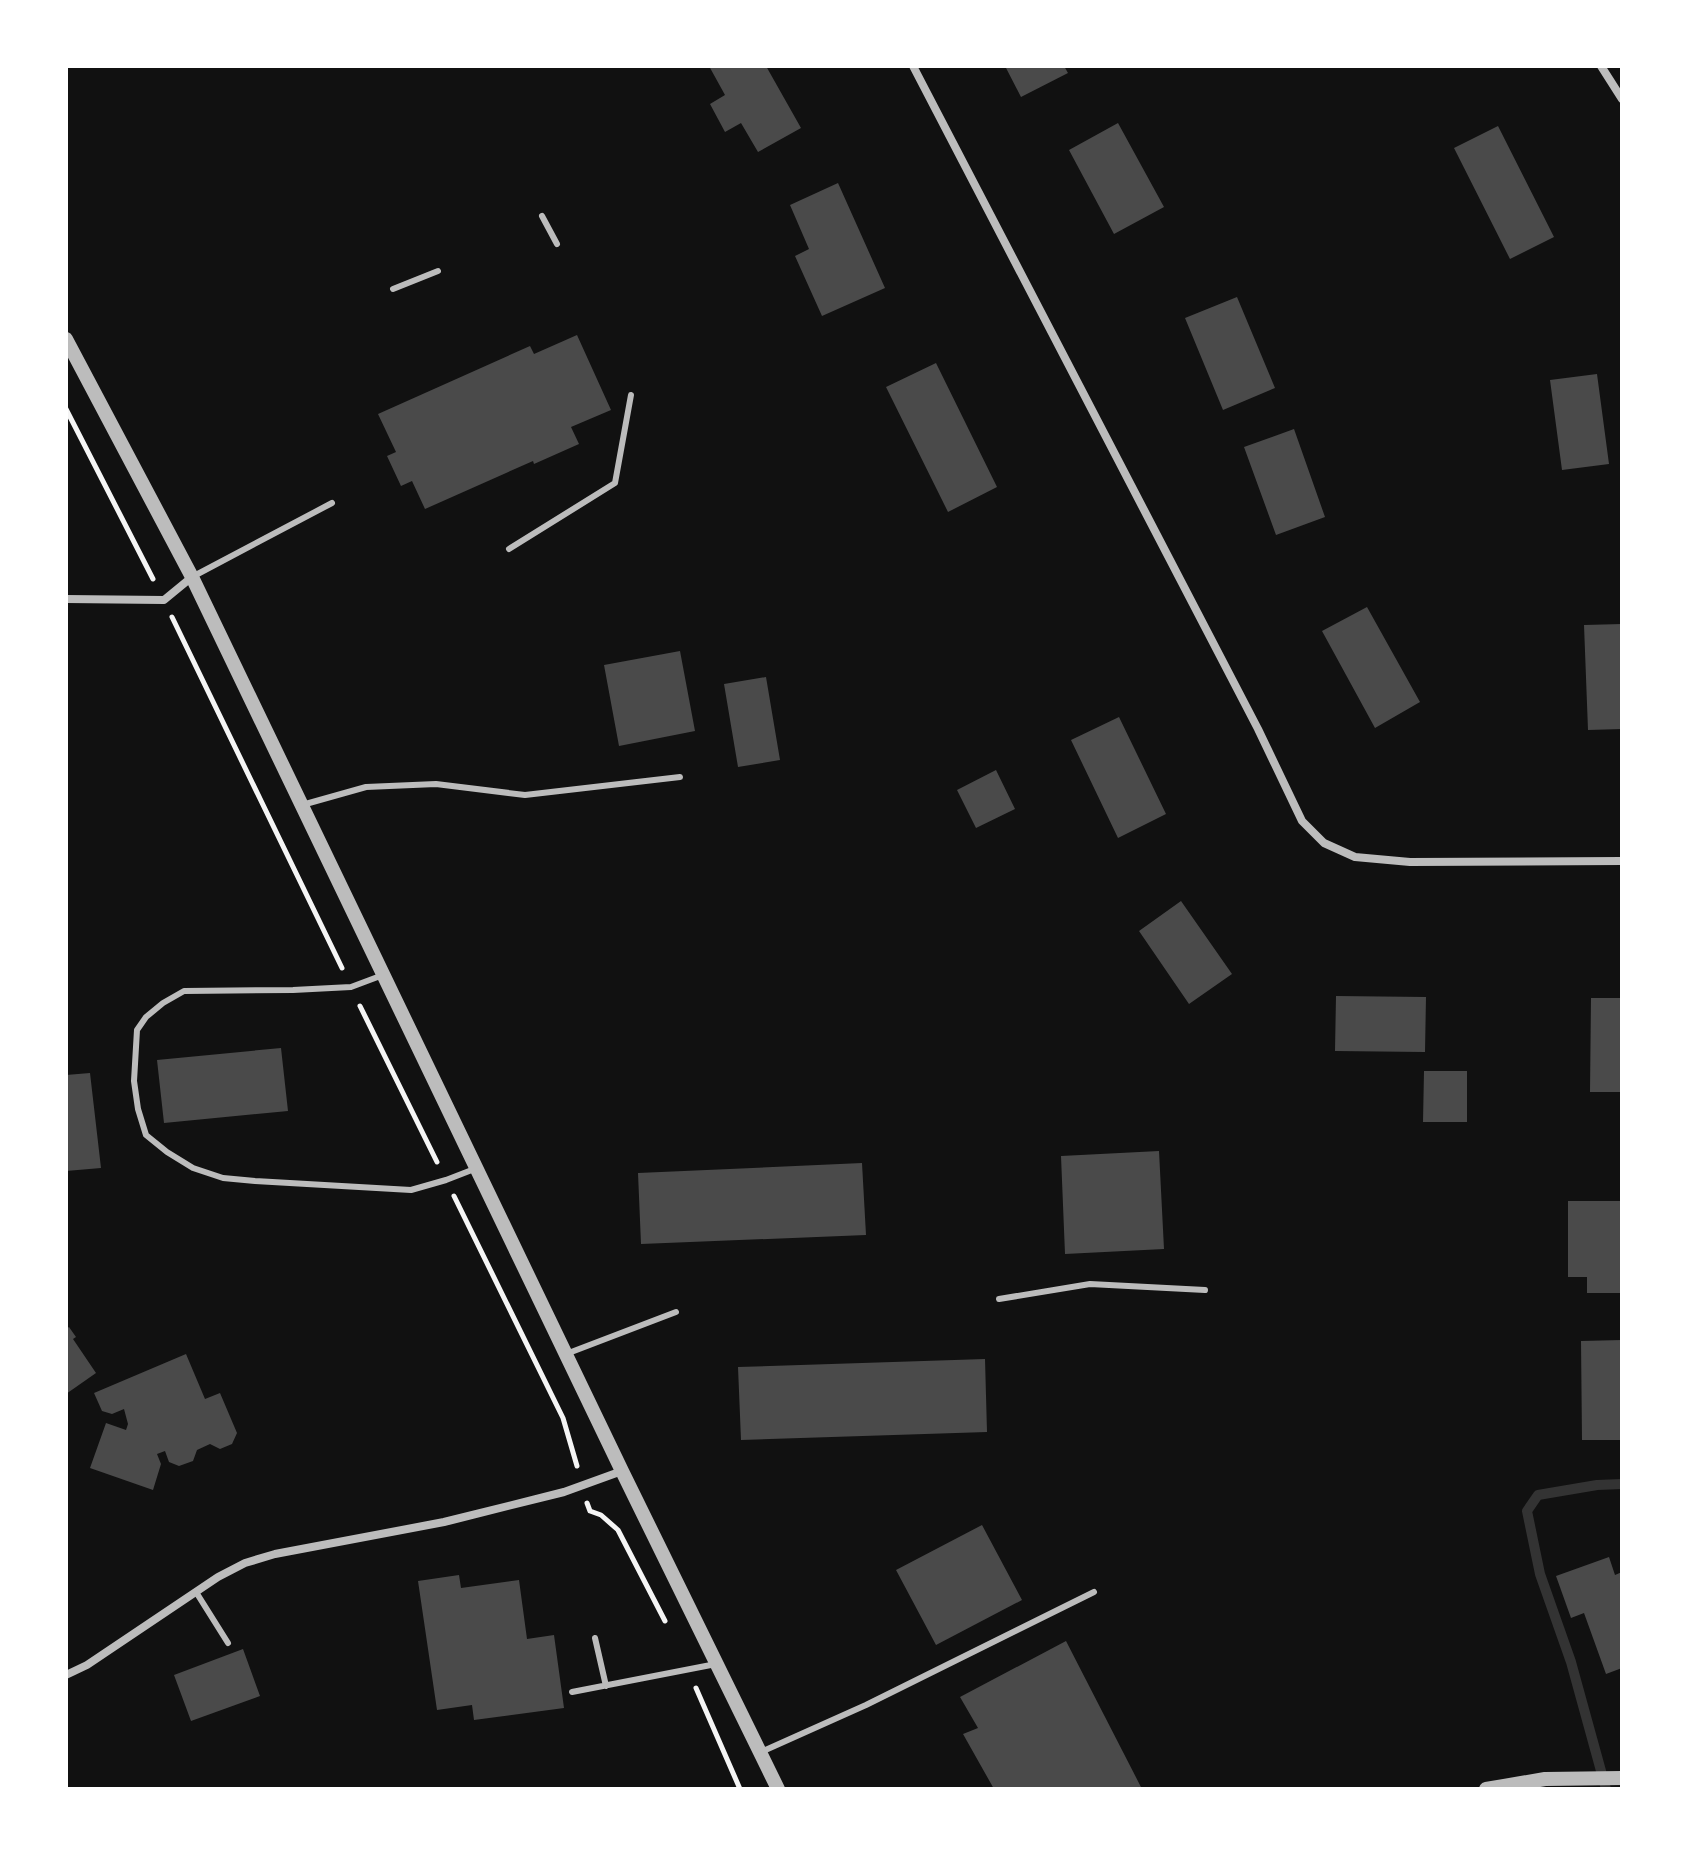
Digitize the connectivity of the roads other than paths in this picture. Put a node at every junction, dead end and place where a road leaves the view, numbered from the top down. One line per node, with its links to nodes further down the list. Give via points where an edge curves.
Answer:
1 (913, 66): 16 (street, via 1302,821 1324,843 1355,857 1410,862)
2 (1601, 66): 3 (street)
3 (1622, 99)
4 (542, 216): 5 (lane)
5 (557, 244)
6 (438, 271): 7 (lane)
7 (393, 289)
8 (66, 339): 12 (street)
9 (631, 395): 11 (lane, via 615,483)
10 (332, 503): 12 (lane)
11 (509, 549)
12 (192, 577): 13 (street, via 164,600); 15 (street)
13 (66, 599)
14 (680, 777): 15 (lane, via 525,795 436,784 366,787)
15 (302, 805): 17 (street)
16 (1622, 861)
17 (383, 975): 18 (street); 18 (lane, via 351,987 184,991 163,1003 137,1030 134,1081 146,1135 193,1168 223,1178 411,1190)
18 (477, 1168): 22 (street)
19 (1205, 1290): 20 (lane, via 1090,1284)
20 (999, 1299)
21 (676, 1312): 22 (lane)
22 (566, 1354): 23 (street)
23 (622, 1471): 24 (street, via 582,1487 444,1522 275,1554 245,1563); 28 (street)
24 (196, 1592): 27 (lane); 29 (street)
25 (1094, 1592): 32 (lane)
26 (595, 1638): 30 (lane)
27 (228, 1643)
28 (716, 1664): 30 (lane); 32 (street)
29 (66, 1675)
30 (606, 1686): 31 (lane)
31 (572, 1692)
32 (761, 1752): 34 (street)
33 (1622, 1778): 35 (street, via 1545,1779)
34 (778, 1789)
35 (1486, 1789)

